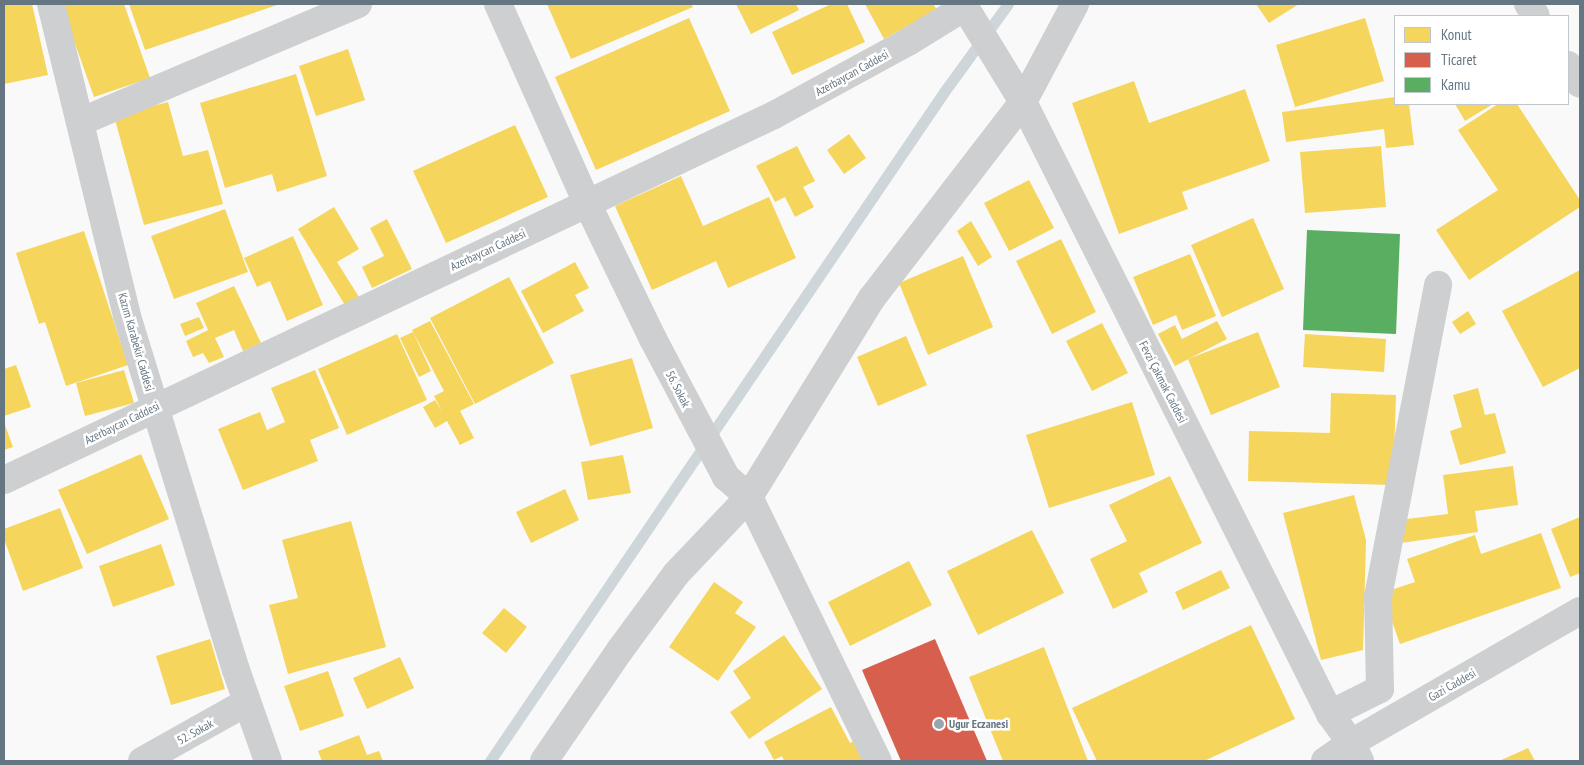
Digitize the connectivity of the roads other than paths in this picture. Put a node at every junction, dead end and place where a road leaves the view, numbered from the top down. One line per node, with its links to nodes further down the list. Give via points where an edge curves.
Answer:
1 (51, 4): 11 (street, Kazım Karabekir Caddesi)
2 (358, 4): 11 (street)
3 (498, 4): 12 (street, 56. Sokak)
4 (1075, 4): 10 (street)
5 (1528, 4): 7 (street)
6 (964, 5): 10 (street, Fevzi Çakmak Caddesi); 12 (street, Azerbaycan Caddesi, via 908,42 774,115)
7 (1535, 15)
8 (1569, 67): 9 (street)
9 (1580, 84)
10 (1023, 102): 16 (street, via 872,298); 19 (street, Fevzi Çakmak Caddesi)
11 (80, 122): 14 (street, Kazım Karabekir Caddesi, via 127,316)
12 (587, 203): 14 (street, Azerbaycan Caddesi); 16 (street, 56. Sokak, via 688,408 726,477)
13 (1438, 285): 19 (street, via 1378,597 1380,689)
14 (155, 407): 15 (street, Azerbaycan Caddesi); 18 (street, Kazım Karabekir Caddesi)
15 (4, 480)
16 (749, 496): 23 (street, via 676,574); 24 (street, 56. Sokak)
17 (1580, 611): 20 (street, Gazi Caddesi)
18 (248, 702): 21 (street, 52. Sokak); 22 (street, Kazım Karabekir Caddesi)
19 (1330, 714): 20 (street, Fevzi Çakmak Caddesi)
20 (1355, 752): 25 (street, Gazi Caddesi)
21 (142, 761)
22 (268, 761)
23 (544, 761)
24 (878, 761)
25 (1325, 761)

